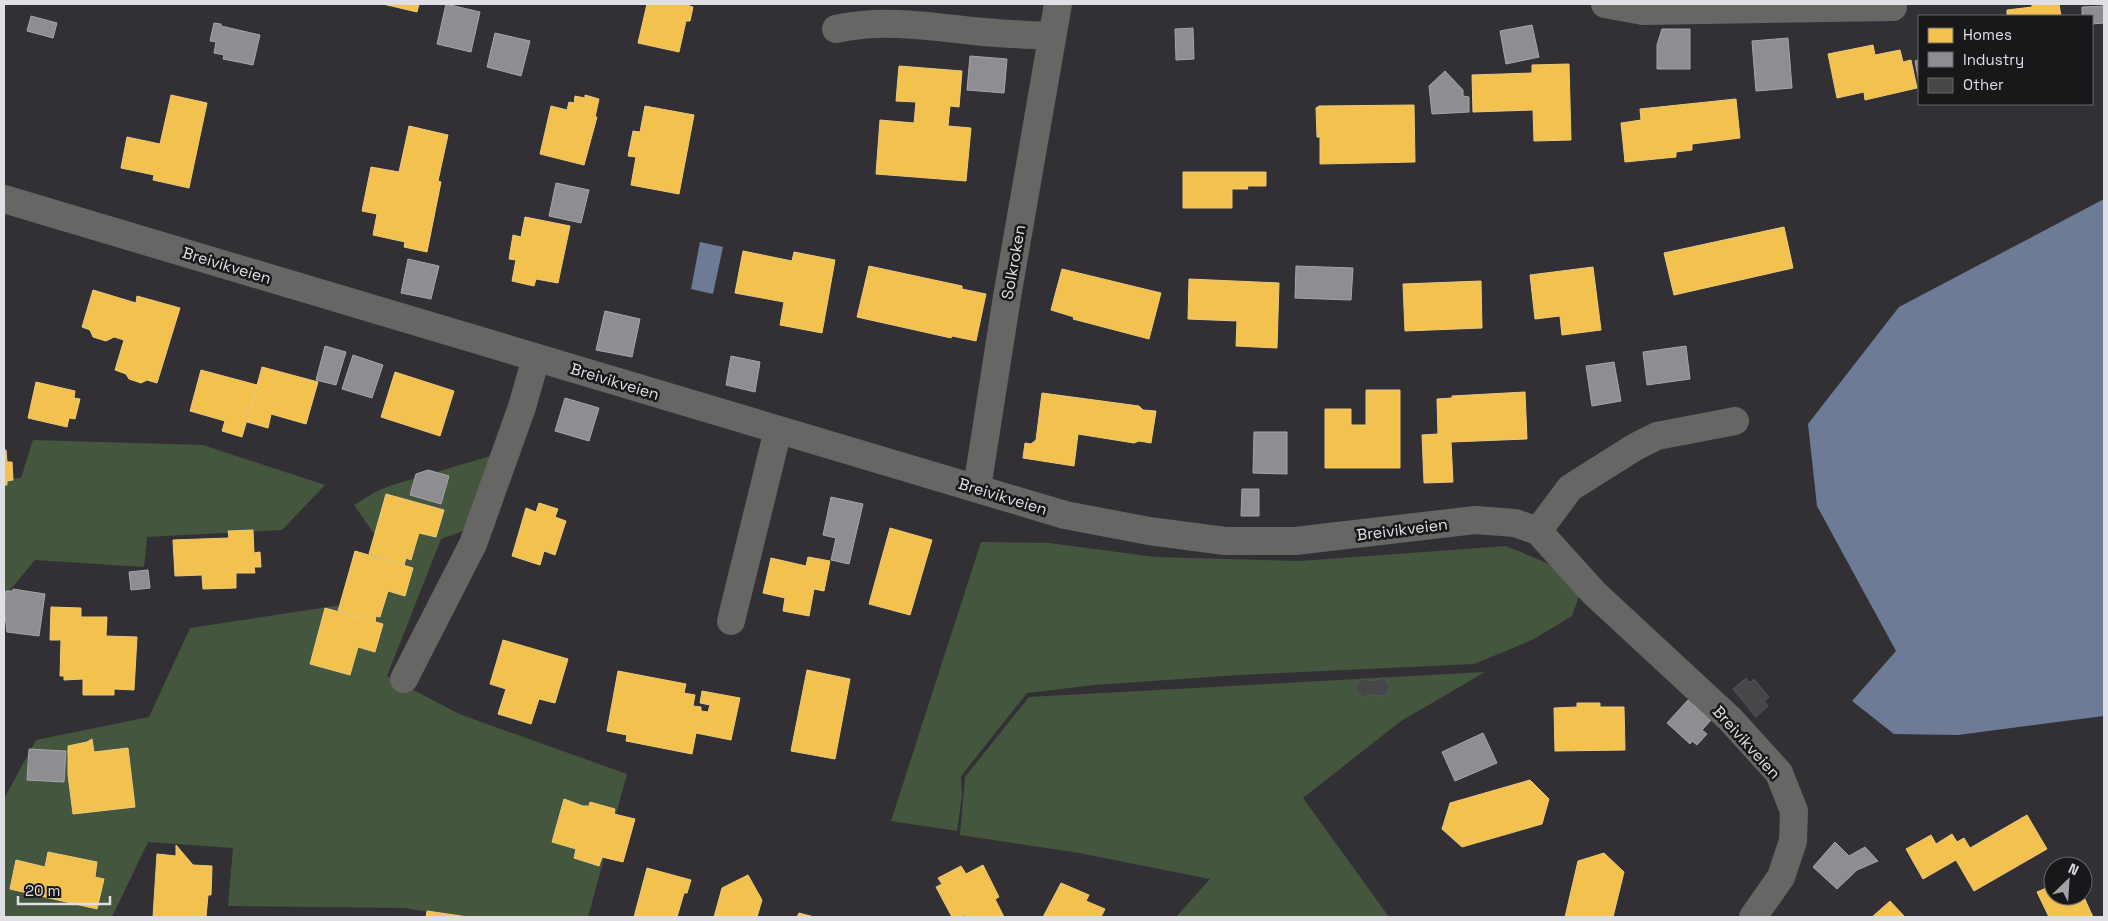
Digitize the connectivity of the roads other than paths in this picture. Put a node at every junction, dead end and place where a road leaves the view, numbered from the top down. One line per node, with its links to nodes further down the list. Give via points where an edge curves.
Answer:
1 (1058, 4): 5 (street, Solkroken)
2 (1605, 4): 3 (street, via 1643,11)
3 (1893, 7)
4 (836, 29): 5 (street, via 897,22)
5 (1052, 36): 10 (street, Solkroken)
6 (4, 199): 7 (street, Breivikveien)
7 (536, 358): 9 (street, Breivikveien); 13 (street, via 473,544)
8 (1735, 421): 11 (street, via 1656,436 1635,447 1570,488)
9 (778, 430): 10 (street, Breivikveien); 12 (street)
10 (977, 488): 11 (street, Breivikveien, via 1065,515 1225,541 1295,541 1475,520 1515,523)
11 (1538, 532): 14 (street, Breivikveien, via 1594,593 1730,719 1779,773 1794,811 1793,841 1781,877)
12 (731, 621)
13 (404, 679)
14 (1753, 917)

